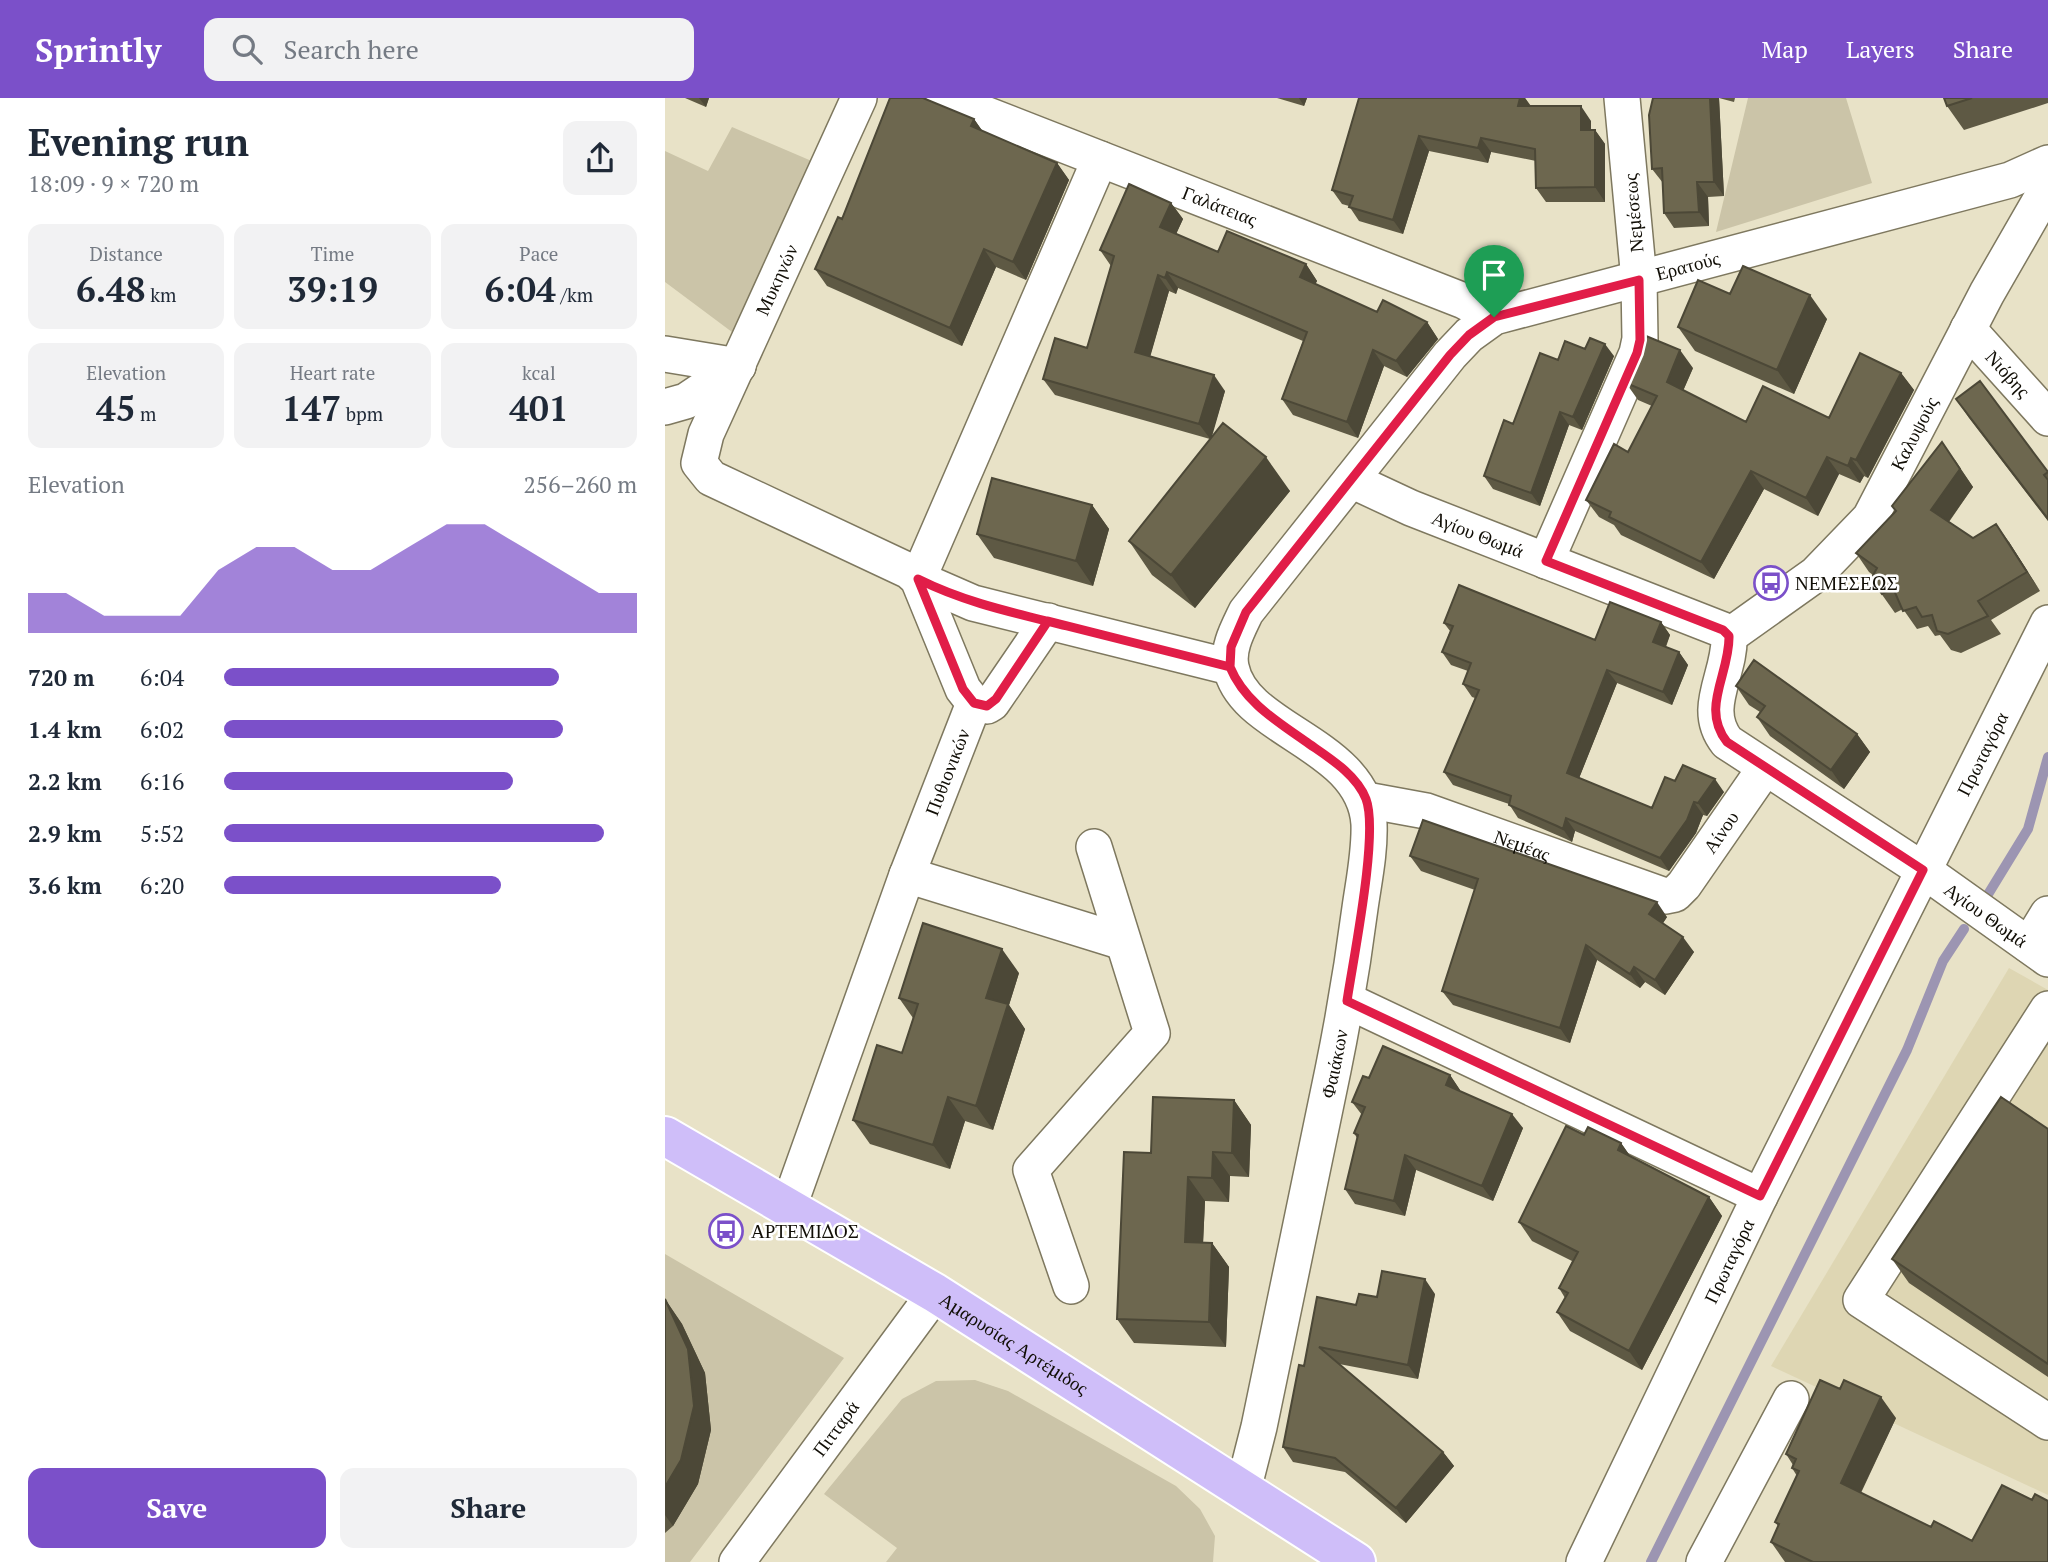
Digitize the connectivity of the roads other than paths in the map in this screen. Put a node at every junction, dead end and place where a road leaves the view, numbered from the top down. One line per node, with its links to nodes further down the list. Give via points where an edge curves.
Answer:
1 (859, 98): 11 (street, Μυκηνών)
2 (944, 98): 4 (street, Γαλάτειας)
3 (1623, 98): 7 (street, Νεμέσεως)
4 (1100, 159): 8 (street, Γαλάτειας, via 1464,301); 16 (street)
5 (2048, 163): 7 (street, Ερατούς, via 2010,180)
6 (2048, 187): 9 (street, Καλυψούς)
7 (1639, 280): 8 (street, Ερατούς); 15 (street, Νεμέσεως, via 1637,353)
8 (1494, 317): 14 (street, Ερατούς, via 1450,355)
9 (1968, 329): 13 (street, Νιόβης); 19 (street, Καλυψούς, via 1870,518 1816,574)
10 (665, 354): 11 (street)
11 (738, 366): 12 (street, via 686,401); 16 (street, Μυκηνών, via 701,448 699,463 711,478 899,564)
12 (665, 407)
13 (2048, 418)
14 (1351, 480): 15 (street, Αγίου Θωμά); 20 (street, via 1246,612 1231,647)
15 (1546, 561): 19 (street, Αγίου Θωμά, via 1713,625)
16 (918, 579): 17 (street, via 973,603); 21 (street, Πυθιονικών, via 963,689)
17 (1048, 621): 20 (street); 21 (street, via 996,699 987,706)
18 (2048, 623): 25 (street, Πρωταγόρα)
19 (1729, 636): 22 (street, Αγίου Θωμά, via 1716,698 1716,723 1727,742)
20 (1230, 667): 23 (street, via 1245,693 1269,716 1333,760)
21 (974, 703): 26 (street, Πυθιονικών)
22 (1765, 768): 25 (street, Αγίου Θωμά); 27 (street, Αίνου)
23 (1366, 800): 27 (street, Νεμέας, via 1426,811 1665,895); 31 (street, Φαιάκων, via 1369,850)
24 (1094, 847): 29 (street)
25 (1923, 870): 30 (street, Αγίου Θωμά); 34 (street, Πρωταγόρα)
26 (907, 875): 29 (street); 35 (street, Πυθιονικών)
27 (1675, 894)
28 (2048, 914): 30 (street)
29 (1123, 942): 36 (street, via 1151,1033 1031,1170)
30 (2038, 952)
31 (1347, 1001): 34 (street); 40 (street, Φαιάκων)
32 (2048, 1009): 39 (street, via 1861,1300)
33 (665, 1136): 35 (main road, Αμαρυσίας Αρτέμιδος)
34 (1760, 1196): 43 (street, Πρωταγόρα)
35 (789, 1206): 37 (main road, Αμαρυσίας Αρτέμιδος)
36 (1071, 1286)
37 (935, 1293): 40 (main road, Αμαρυσίας Αρτέμιδος); 41 (street, Πιτταρά)
38 (1791, 1399): 44 (street)
39 (2048, 1422)
40 (1243, 1490): 42 (main road, Αμαρυσίας Αρτέμιδος)
41 (737, 1562)
42 (1356, 1562)
43 (1584, 1562)
44 (1704, 1562)

